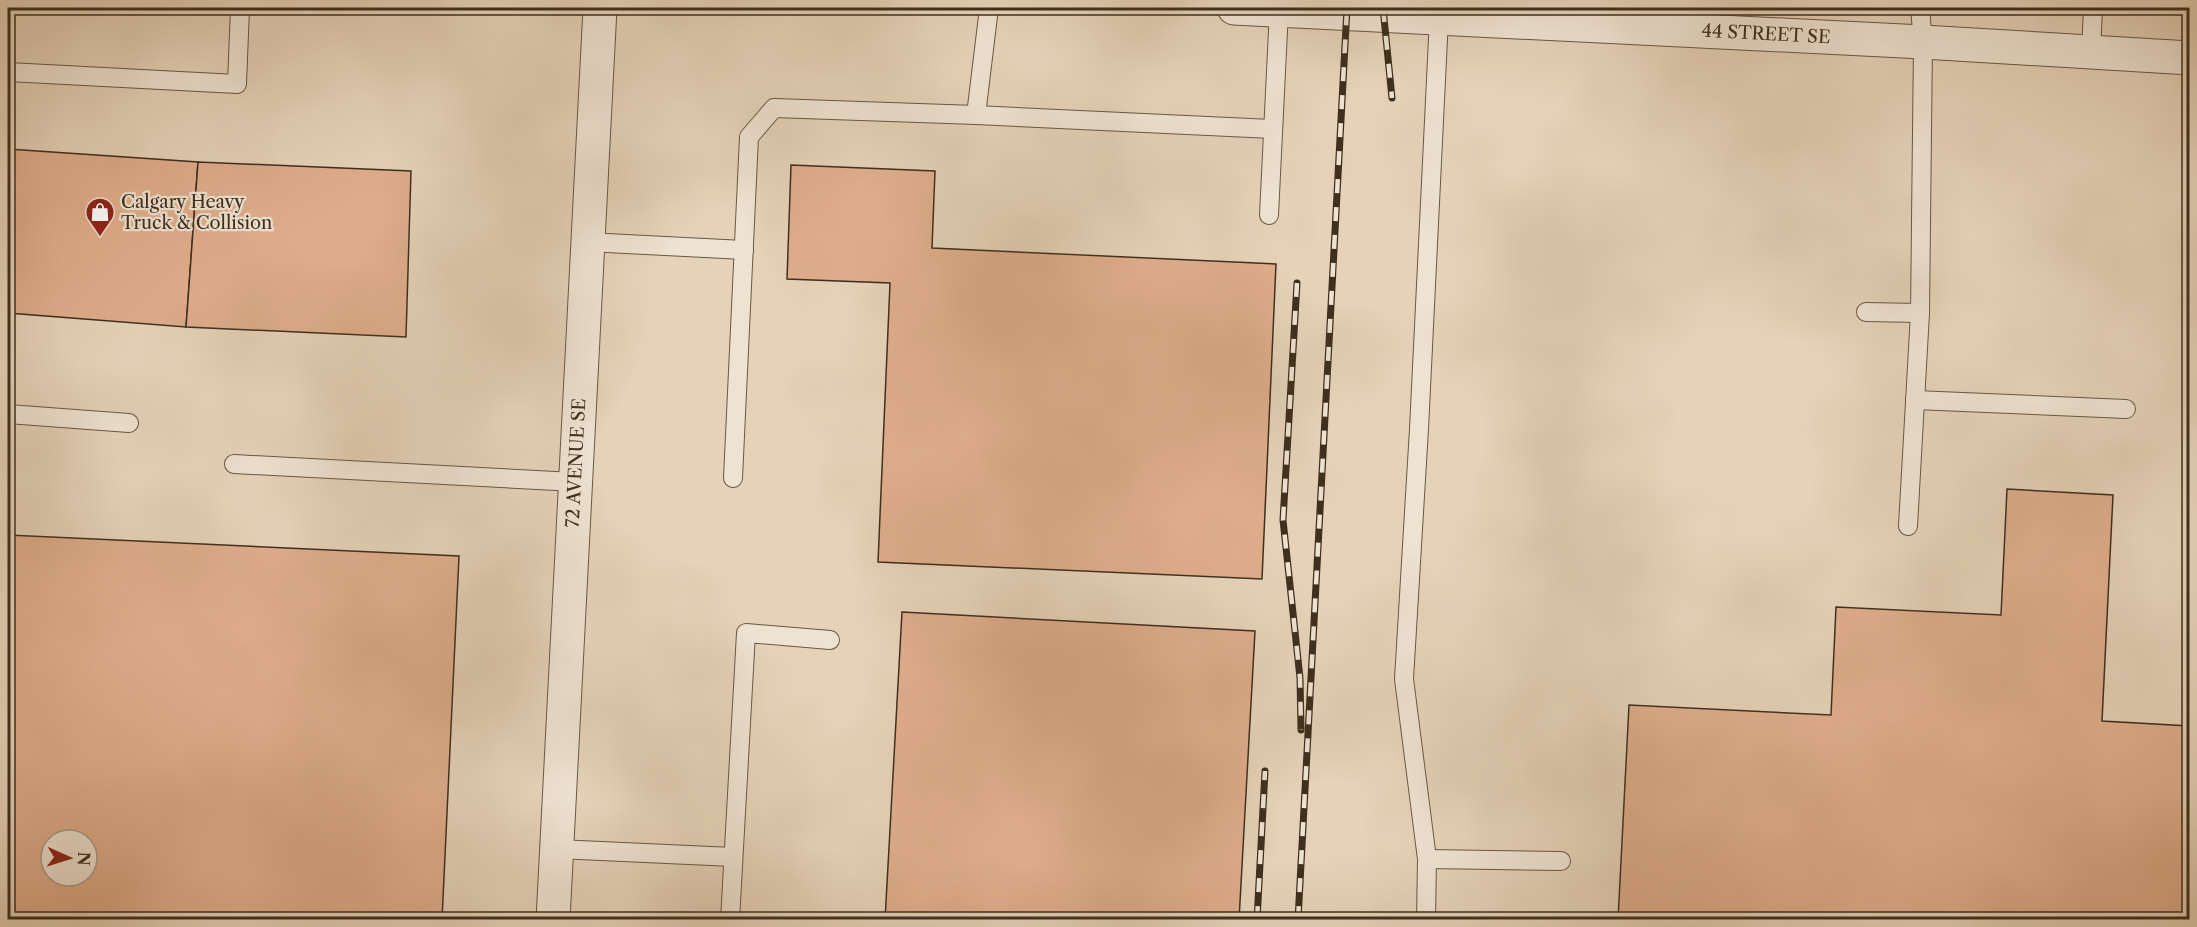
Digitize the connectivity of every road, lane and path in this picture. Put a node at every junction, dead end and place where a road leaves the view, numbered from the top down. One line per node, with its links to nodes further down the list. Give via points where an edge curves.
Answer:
1 (240, 8): 12 (lane, via 237,84)
2 (600, 8): 16 (street, 72 AVENUE SE)
3 (989, 8): 13 (lane)
4 (1234, 8): 7 (street, 44 STREET SE)
5 (1920, 8): 9 (lane)
6 (2093, 8): 10 (lane)
7 (1279, 10): 8 (street, 44 STREET SE); 14 (lane)
8 (1439, 18): 9 (street, 44 STREET SE); 31 (lane, via 1404,679)
9 (1923, 42): 10 (street, 44 STREET SE); 19 (lane)
10 (2091, 53): 11 (street, 44 STREET SE)
11 (2190, 58)
12 (8, 72)
13 (976, 115): 14 (lane); 17 (lane, via 774,108 749,137)
14 (1273, 129): 15 (lane)
15 (1269, 215)
16 (587, 242): 17 (lane); 26 (street, 72 AVENUE SE)
17 (744, 250): 25 (lane)
18 (1866, 312): 19 (lane)
19 (1920, 313): 20 (lane)
20 (1916, 400): 21 (lane); 27 (lane)
21 (2126, 409)
22 (8, 414): 23 (lane)
23 (129, 423)
24 (234, 464): 26 (lane)
25 (733, 478)
26 (575, 482): 29 (street, 72 AVENUE SE)
27 (1908, 526)
28 (830, 640): 30 (lane, via 746,633)
29 (557, 849): 30 (lane); 33 (street, 72 AVENUE SE)
30 (733, 857): 34 (lane)
31 (1427, 859): 32 (lane); 35 (lane)
32 (1561, 861)
33 (553, 920)
34 (730, 920)
35 (1425, 920)

